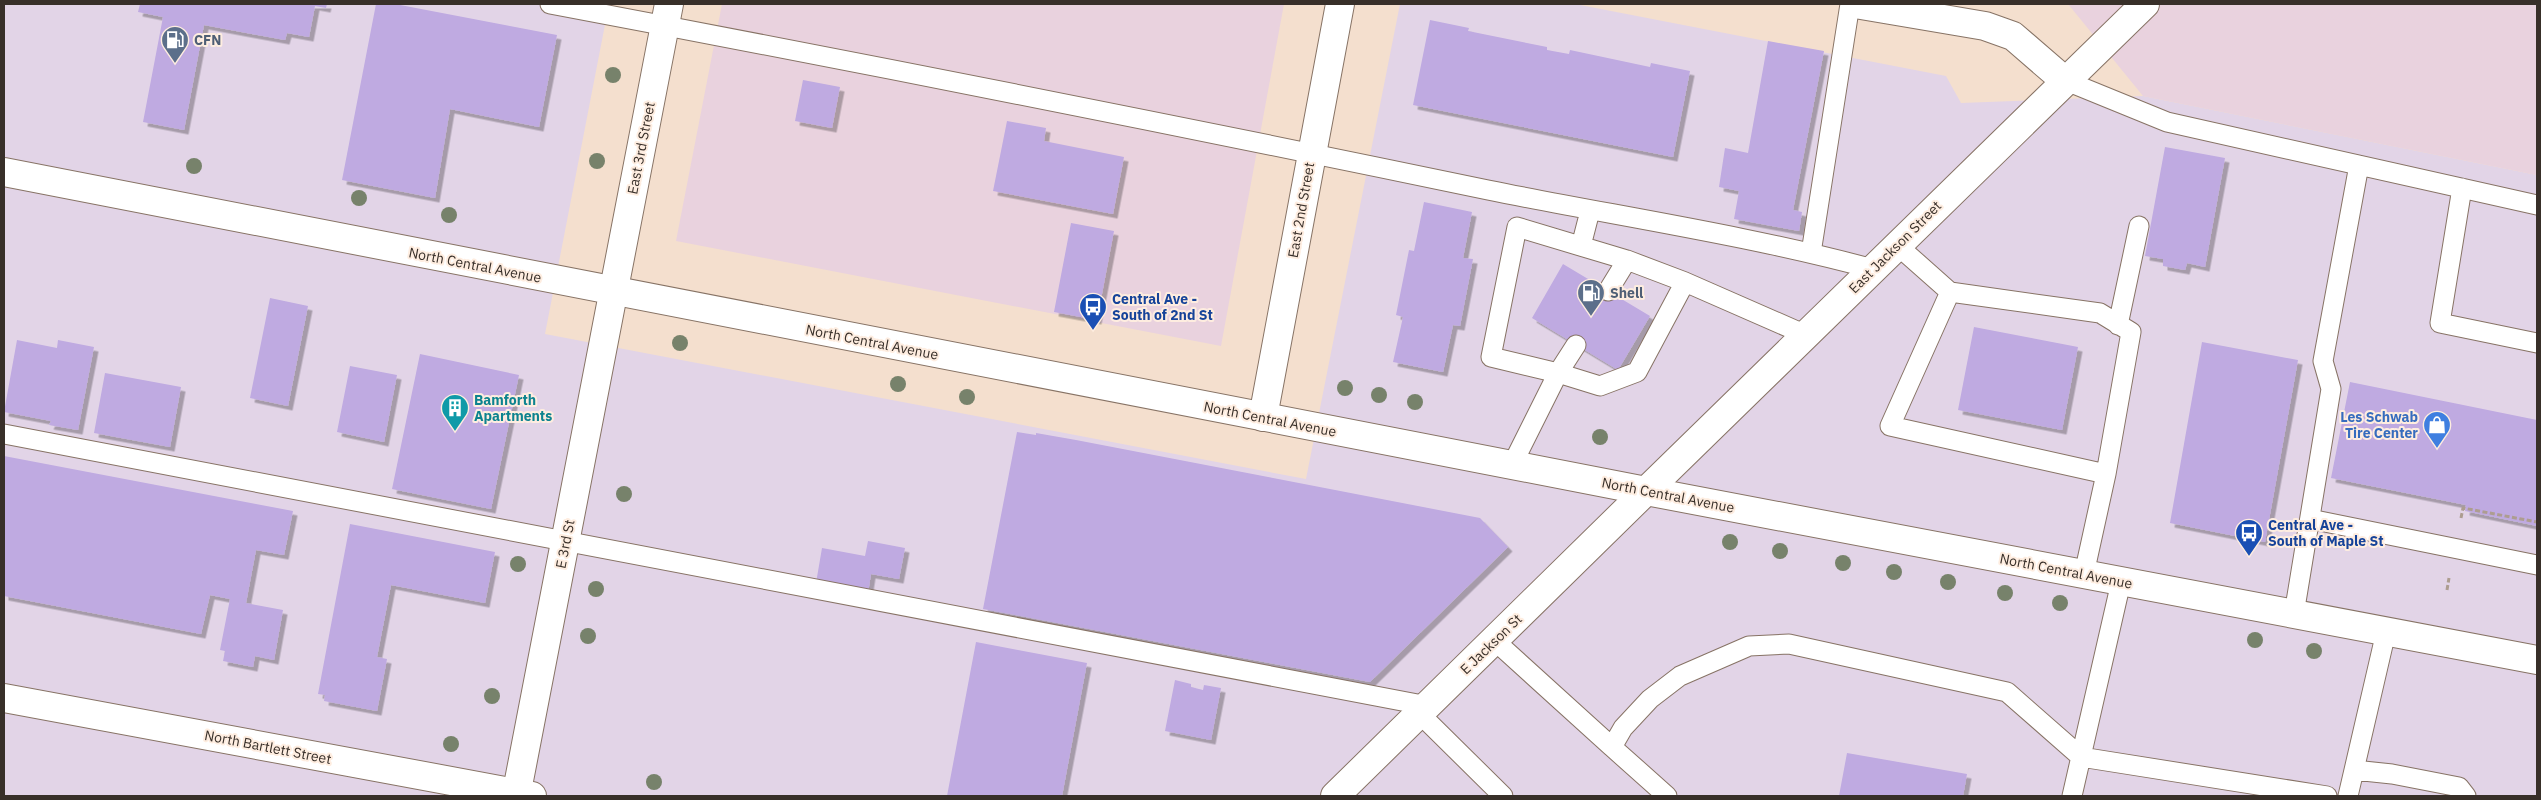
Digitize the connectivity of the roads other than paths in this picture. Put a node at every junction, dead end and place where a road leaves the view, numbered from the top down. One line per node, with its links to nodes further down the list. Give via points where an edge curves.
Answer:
1 (550, 4): 6 (lane)
2 (1340, 4): 8 (main road, East 2nd Street)
3 (1850, 4): 17 (lane)
4 (1855, 4): 7 (main road, via 1985,26 2013,36)
5 (2145, 4): 7 (main road, East Jackson Street)
6 (667, 15): 8 (lane); 22 (main road, East 3rd Street)
7 (2064, 80): 9 (lane, via 2167,122); 15 (main road, East Jackson Street)
8 (1312, 153): 13 (lane); 29 (main road, East 2nd Street)
9 (2359, 165): 11 (lane); 34 (lane, via 2323,362 2331,389)
10 (4, 172): 22 (main road, North Central Avenue)
11 (2462, 188): 12 (lane); 26 (lane, via 2440,323)
12 (2537, 205)
13 (1590, 211): 16 (lane); 17 (lane)
14 (2139, 226): 24 (lane)
15 (1898, 244): 19 (main road, East Jackson Street); 23 (lane)
16 (1580, 246): 18 (lane); 28 (lane, via 1517,227 1490,357)
17 (1812, 253): 19 (lane)
18 (1627, 260): 20 (lane); 21 (lane)
19 (1873, 269): 25 (main road, East Jackson Street)
20 (1684, 282): 25 (lane); 28 (lane, via 1637,372 1600,386)
21 (1608, 291)
22 (614, 292): 29 (main road, North Central Avenue); 35 (main road, E 3rd St)
23 (1950, 292): 24 (lane, via 2100,314); 32 (lane, via 1890,426)
24 (2118, 325): 32 (lane, via 2131,332)
25 (1806, 335): 33 (main road, East Jackson Street)
26 (2537, 343)
27 (1576, 345): 28 (lane)
28 (1558, 374): 31 (lane)
29 (1263, 417): 31 (main road, North Central Avenue)
30 (4, 434): 35 (lane)
31 (1512, 465): 33 (main road, North Central Avenue)
32 (2106, 474): 37 (lane)
33 (1646, 491): 37 (main road, North Central Avenue); 41 (main road, E Jackson St)
34 (2310, 519): 36 (lane); 39 (lane)
35 (566, 541): 44 (lane); 48 (main road, E 3rd St)
36 (2537, 565)
37 (2084, 574): 38 (main road, North Central Avenue)
38 (2121, 582): 39 (main road, North Central Avenue); 46 (lane)
39 (2294, 614): 40 (main road, North Central Avenue)
40 (2386, 632): 42 (main road, North Central Avenue); 47 (lane)
41 (1494, 640): 44 (main road, E Jackson St); 45 (lane)
42 (2537, 660)
43 (4, 698): 48 (main road, North Bartlett Street)
44 (1424, 710): 49 (main road, E Jackson St); 50 (lane)
45 (1612, 747): 46 (lane, via 1623,728 1650,698 1680,676 1749,646 1789,644 2007,692); 51 (lane)
46 (2081, 757): 52 (lane); 53 (lane)
47 (2354, 770): 54 (lane); 55 (lane, via 2459,787)
48 (522, 795)
49 (1335, 796)
50 (1503, 796)
51 (1667, 796)
52 (2072, 796)
53 (2326, 796)
54 (2348, 796)
55 (2466, 796)

